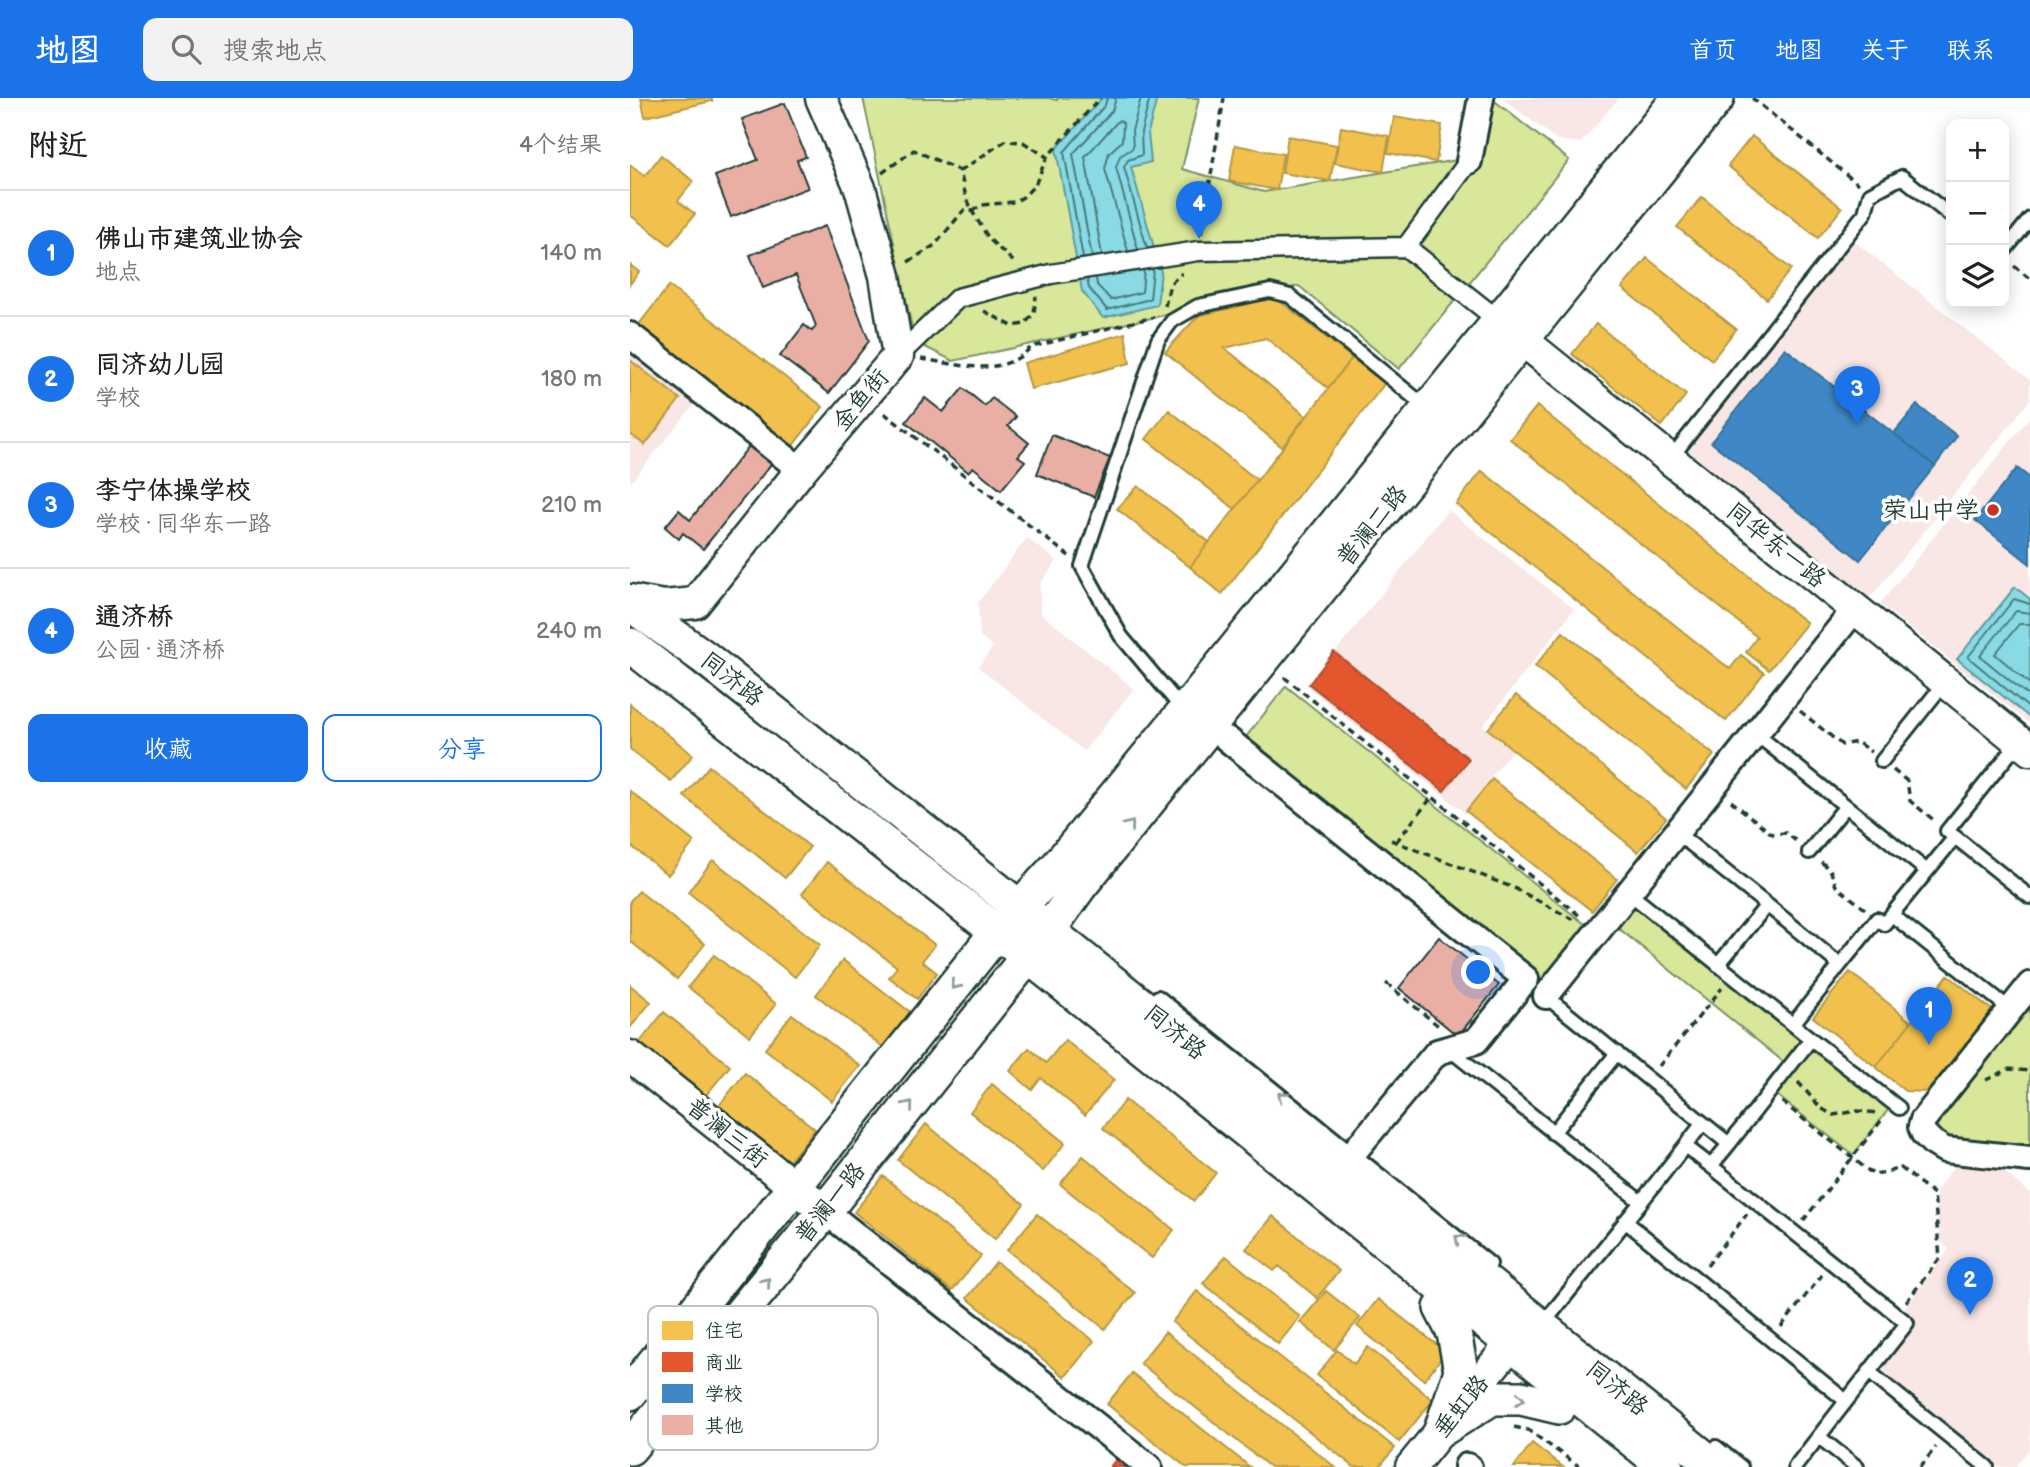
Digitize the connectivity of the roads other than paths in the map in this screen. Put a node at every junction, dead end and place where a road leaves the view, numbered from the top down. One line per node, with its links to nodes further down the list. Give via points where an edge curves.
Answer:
1 (821, 98): 14 (street, 金鱼街, via 860,188 886,276)
2 (1481, 98): 7 (street)
3 (1660, 98): 12 (main road)
4 (1679, 98): 12 (main road, 普澜二路)
5 (1717, 98): 12 (main road, 普澜二路)
6 (1742, 98): 12 (main road)
7 (1469, 161): 11 (street)
8 (1946, 212): 16 (lane, via 1902,177 1870,194 1865,213)
9 (2030, 219): 10 (lane)
10 (2009, 245)
11 (1406, 247): 12 (street); 14 (street, via 1202,250 1044,276 958,298)
12 (1512, 331): 15 (main road); 16 (street, 同华东一路); 22 (main road, 普澜二路); 24 (main road, via 1280,673); 32 (main road, 普澜二路, one-way to 12)
13 (630, 335): 17 (street)
14 (898, 356): 17 (street, 金鱼街)
15 (1416, 399): 22 (main road); 22 (lane, via 1290,296 1270,291 1198,306 1172,321 1158,340 1082,566 1121,636)
16 (1670, 459): 19 (street, 同华东一路)
17 (801, 470): 18 (street, 金鱼街, via 695,603)
18 (630, 602): 36 (main road, 同济路)
19 (1855, 609): 21 (street, 同华东一路); 23 (street)
20 (630, 645): 39 (main road, 同济路)
21 (1945, 682): 25 (street, 同华东一路); 26 (lane)
22 (1178, 705): 32 (main road, 普澜二路)
23 (1756, 734): 27 (lane); 28 (street)
24 (1227, 739): 32 (main road, via 1128,862); 43 (street)
25 (2025, 746): 29 (lane, via 1947,831)
26 (1882, 761)
27 (1846, 806): 30 (lane); 31 (lane)
28 (1677, 833): 33 (street); 35 (lane)
29 (1955, 837): 31 (lane); 34 (lane)
30 (1810, 852)
31 (1927, 871): 37 (lane)
32 (1068, 877): 36 (main road, 普澜二路); 38 (main road, 普澜二路)
33 (1629, 893): 42 (lane); 46 (street)
34 (2030, 897)
35 (1767, 905): 41 (lane); 42 (lane)
36 (1020, 908): 38 (main road, 同济路); 39 (main road, 普澜二路)
37 (1892, 915): 41 (lane, via 1884,925 1877,919); 47 (lane)
38 (1048, 931): 40 (main road, 普澜二路); 44 (main road, 同济路)
39 (997, 932): 40 (main road, 同济路); 61 (main road, 普澜一路, one-way to 61)
40 (1028, 956): 44 (main road, 同济路); 63 (main road, 普澜一路, one-way to 40)
41 (1840, 964): 48 (lane)
42 (1718, 965): 48 (lane)
43 (1526, 979): 46 (lane); 50 (street, via 1476,1041)
44 (1087, 982): 58 (lane, one-way to 44, via 1139,985); 65 (main road, 同济路); 68 (main road, via 1106,1039); 69 (main road, 同济路)
45 (2030, 985): 47 (street)
46 (1546, 996): 51 (lane)
47 (2011, 1010): 59 (street, via 1921,1127 1945,1150)
48 (1793, 1024): 49 (lane)
49 (1811, 1039): 53 (lane); 56 (lane)
50 (1455, 1047): 55 (lane); 58 (street, via 1437,1052)
51 (1617, 1053): 54 (lane); 55 (lane)
52 (630, 1055): 61 (street, 普澜三街)
53 (1899, 1108)
54 (1703, 1123): 56 (lane); 57 (lane)
55 (1553, 1133): 62 (lane)
56 (1729, 1144): 60 (lane)
57 (1685, 1146): 60 (lane); 62 (lane)
58 (1353, 1153): 65 (lane, one-way to 58)
59 (2030, 1159)
60 (1711, 1166): 73 (lane, via 1907,1324)
61 (794, 1186): 63 (street, 普澜三街); 66 (main road, 普澜一路)
62 (1641, 1202): 64 (lane)
63 (825, 1211): 67 (main road, 普澜一路, one-way to 63); 82 (street)
64 (1625, 1221): 70 (lane); 75 (lane)
65 (1488, 1273): 70 (main road, 同济路)
66 (698, 1306)
67 (747, 1306)
68 (1441, 1308): 69 (main road); 78 (main road, via 1454,1333 1461,1371)
69 (1474, 1314): 71 (main road, 同济路)
70 (1558, 1335): 71 (main road, 同济路); 76 (main road); 81 (main road, 同济路); 85 (main road, 同济路)
71 (1511, 1344): 78 (street, 垂虹路)
72 (648, 1369): 74 (main road, 普澜一路)
73 (1869, 1372): 75 (lane); 89 (lane)
74 (630, 1392)
75 (1846, 1401): 79 (lane)
76 (1559, 1406): 78 (main road, one-way to 76, via 1492,1398); 84 (main road)
77 (648, 1426): 80 (main road, 普澜一路, one-way to 77)
78 (1441, 1430): 83 (street, 垂虹路)
79 (1819, 1437): 87 (lane); 88 (lane)
80 (630, 1448)
81 (1713, 1454): 86 (lane)
82 (1149, 1467)
83 (1411, 1467)
84 (1635, 1467)
85 (1666, 1467)
86 (1741, 1467)
87 (1795, 1467)
88 (1857, 1467)
89 (1987, 1467)

